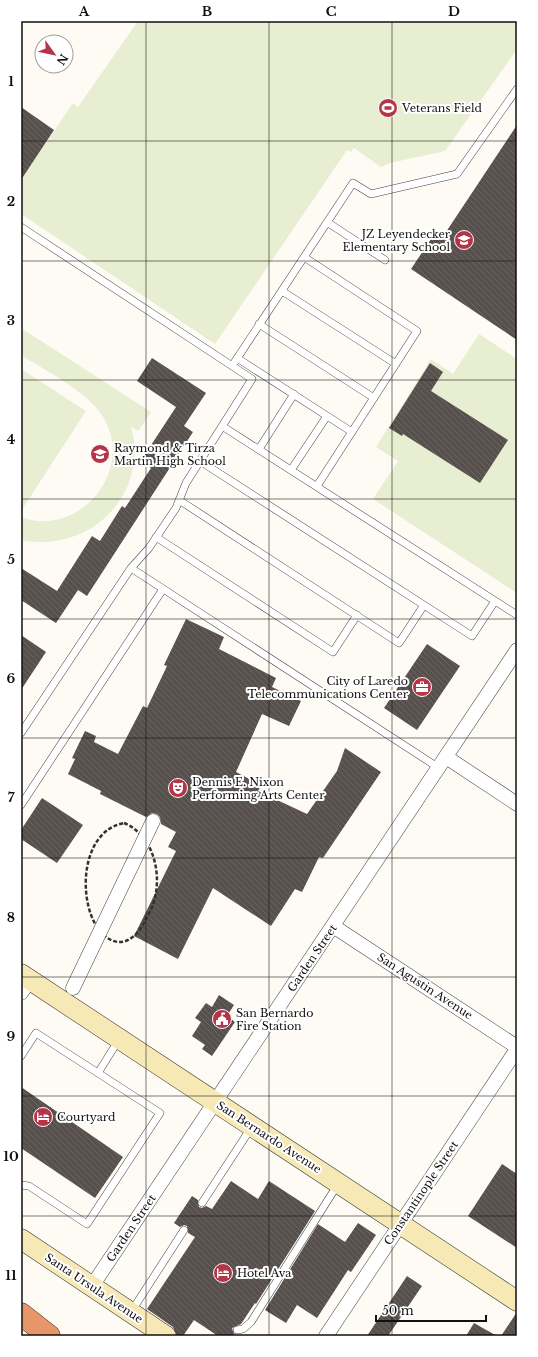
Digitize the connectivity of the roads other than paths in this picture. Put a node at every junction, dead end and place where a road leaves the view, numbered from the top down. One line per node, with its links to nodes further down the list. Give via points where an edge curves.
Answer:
1 (517, 89): 2 (lane, via 457,174 371,194 353,183)
2 (327, 222): 4 (lane); 5 (lane)
3 (21, 227): 10 (lane)
4 (304, 258): 6 (lane); 9 (lane, via 417,331)
5 (385, 260)
6 (282, 291): 7 (lane); 9 (lane)
7 (260, 324): 8 (lane); 12 (lane)
8 (237, 358): 10 (lane); 11 (lane)
9 (396, 364): 12 (lane)
10 (232, 366): 14 (lane, via 252,379)
11 (294, 394): 13 (lane); 16 (lane)
12 (374, 398): 15 (lane)
13 (327, 416): 15 (lane); 18 (lane)
14 (222, 426): 16 (lane); 17 (lane)
15 (352, 432): 19 (lane)
16 (259, 449): 18 (lane)
17 (200, 461): 20 (lane); 25 (lane)
18 (292, 470): 19 (lane)
19 (316, 486): 24 (lane)
20 (179, 500): 21 (lane); 27 (lane)
21 (156, 537): 22 (lane); 27 (lane, via 333,652)
22 (131, 568): 23 (lane); 29 (lane)
23 (163, 589): 30 (lane); 32 (lane)
24 (495, 601): 25 (lane, via 472,636); 26 (lane)
25 (424, 604): 27 (lane, via 399,643)
26 (517, 615)
27 (357, 616)
28 (517, 650): 30 (street, Garden Street)
29 (21, 733)
30 (442, 762): 31 (street); 34 (street, Garden Street)
31 (517, 804)
32 (21, 805)
33 (153, 820): 36 (street)
34 (333, 926): 38 (street, San Agustin Avenue); 41 (street, Garden Street)
35 (24, 982): 37 (main road, San Bernardo Avenue)
36 (74, 988)
37 (120, 1039): 40 (lane); 41 (main road, San Bernardo Avenue)
38 (517, 1048): 46 (street, Constantinople Street)
39 (21, 1056): 40 (lane, via 36,1033)
40 (98, 1073): 44 (lane, via 160,1114 87,1224 29,1186)
41 (216, 1102): 42 (main road, San Bernardo Avenue); 49 (street, Garden Street)
42 (252, 1126): 43 (main road, San Bernardo Avenue); 45 (lane)
43 (339, 1183): 46 (main road, San Bernardo Avenue); 54 (lane, via 251,1322 243,1329)
44 (21, 1185)
45 (202, 1203)
46 (400, 1224): 50 (main road, San Bernardo Avenue); 58 (street, Constantinople Street)
47 (184, 1230): 51 (lane)
48 (21, 1239): 49 (main road, Santa Ursula Avenue)
49 (92, 1286): 51 (main road, Santa Ursula Avenue)
50 (517, 1301)
51 (131, 1312): 57 (main road, Santa Ursula Avenue)
52 (21, 1314): 56 (highway)
53 (21, 1328): 55 (highway)
54 (237, 1330)
55 (32, 1336)
56 (49, 1336)
57 (166, 1336)
58 (326, 1336)

